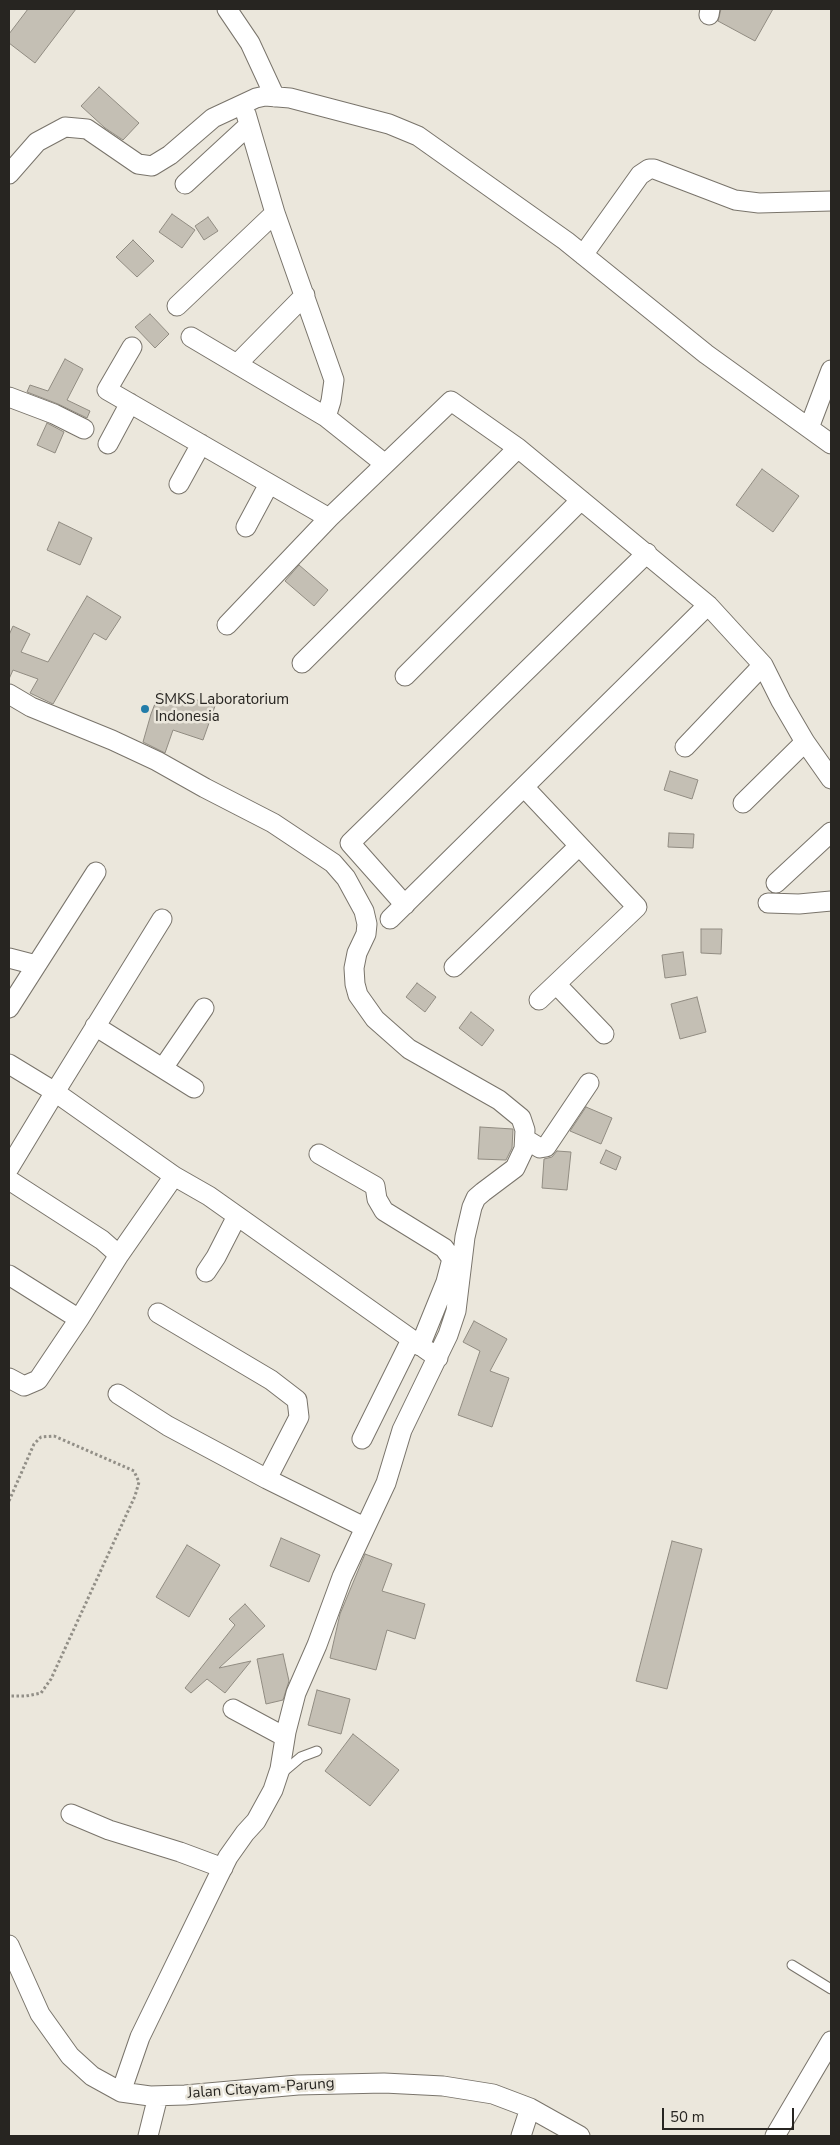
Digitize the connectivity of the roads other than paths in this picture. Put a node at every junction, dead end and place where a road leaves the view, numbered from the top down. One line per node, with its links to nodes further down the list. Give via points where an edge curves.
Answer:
1 (227, 9): 2 (street, via 250,43)
2 (275, 97): 3 (street, via 256,98 213,118 170,156 152,166 138,164 87,130 65,127 37,142); 7 (street, via 389,124 418,136)
3 (9, 174)
4 (184, 184): 6 (street, via 247,119)
5 (831, 201): 7 (street, via 735,200 654,168 649,169 640,175)
6 (275, 213): 8 (street); 9 (street)
7 (583, 254): 17 (street, via 706,354)
8 (305, 295): 12 (street); 16 (street, via 334,380)
9 (177, 306)
10 (191, 337): 12 (street)
11 (132, 348): 15 (street, via 107,390)
12 (236, 364): 16 (street)
13 (831, 370): 17 (street)
14 (9, 397): 18 (street)
15 (130, 403): 19 (street); 20 (street)
16 (326, 416): 23 (street)
17 (809, 428): 21 (street)
18 (84, 429)
19 (108, 444)
20 (201, 444): 24 (street); 25 (street)
21 (831, 444)
22 (518, 448): 23 (street, via 451,402); 26 (street); 32 (street)
23 (385, 464): 27 (street)
24 (180, 484)
25 (269, 484): 27 (street); 28 (street)
26 (581, 500): 29 (street); 34 (street)
27 (329, 518): 31 (street)
28 (246, 527)
29 (647, 553): 30 (street); 47 (street, via 350,843)
30 (708, 605): 33 (street); 39 (street)
31 (227, 625)
32 (302, 663)
33 (763, 665): 36 (street); 37 (street)
34 (405, 676)
35 (9, 694): 64 (street, via 31,707 156,761 273,823 333,863 346,878 364,911 367,924 354,968 358,995 375,1019 409,1049 499,1100 521,1118 526,1130)
36 (805, 742): 38 (street); 40 (street)
37 (685, 747)
38 (831, 779)
39 (524, 787): 42 (street); 47 (street)
40 (743, 803)
41 (831, 832): 44 (street)
42 (579, 846): 52 (street); 53 (street, via 637,907)
43 (96, 872): 51 (street)
44 (776, 883)
45 (831, 901): 46 (street)
46 (768, 903)
47 (405, 905): 48 (street)
48 (390, 918)
49 (162, 919): 57 (street)
50 (9, 958): 51 (street)
51 (36, 965): 55 (street)
52 (454, 967)
53 (556, 984): 54 (street); 58 (street)
54 (539, 1000)
55 (9, 1008)
56 (204, 1008): 60 (street)
57 (95, 1026): 60 (street); 63 (street)
58 (604, 1034)
59 (9, 1064): 63 (street)
60 (163, 1068): 62 (street)
61 (589, 1083): 64 (street, via 546,1147 540,1148)
62 (194, 1088)
63 (55, 1092): 66 (street); 67 (street)
64 (525, 1139): 76 (street, via 516,1168 476,1198 472,1207 456,1311)
65 (319, 1154): 75 (street, via 375,1186 377,1199 384,1211 444,1248 452,1259 446,1282)
66 (9, 1168)
67 (174, 1176): 69 (street); 70 (street)
68 (9, 1180): 70 (street, via 102,1240)
69 (237, 1216): 71 (street); 75 (street)
70 (119, 1255): 74 (street)
71 (206, 1272)
72 (9, 1275): 74 (street)
73 (158, 1313): 80 (street, via 270,1380 297,1400 299,1417)
74 (79, 1319): 77 (street, via 38,1380 24,1386)
75 (415, 1343): 76 (street); 79 (street)
76 (438, 1358): 81 (street, via 402,1430 386,1483)
77 (9, 1378)
78 (118, 1394): 80 (street, via 168,1426)
79 (362, 1439)
80 (266, 1479): 81 (street)
81 (364, 1527): 83 (street, via 296,1693)
82 (234, 1709): 83 (street)
83 (285, 1738): 85 (street)
84 (317, 1751): 85 (lane, via 300,1757)
85 (278, 1778): 87 (street, via 256,1821)
86 (72, 1814): 87 (street, via 116,1833)
87 (223, 1868): 92 (street, via 140,2037)
88 (9, 1945): 92 (street, Jalan Citayam-Parung, via 40,2014 70,2056 92,2076)
89 (792, 1965): 90 (lane)
90 (831, 1989)
91 (831, 2041): 98 (street)
92 (121, 2092): 93 (street, Jalan Citayam-Parung)
93 (158, 2096): 94 (street, Jalan Citayam-Parung, via 298,2085 384,2083 443,2086 493,2094); 95 (street)
94 (530, 2108): 96 (street); 97 (street, Jalan Citayam-Parung)
95 (148, 2136)
96 (521, 2136)
97 (580, 2136)
98 (775, 2136)

